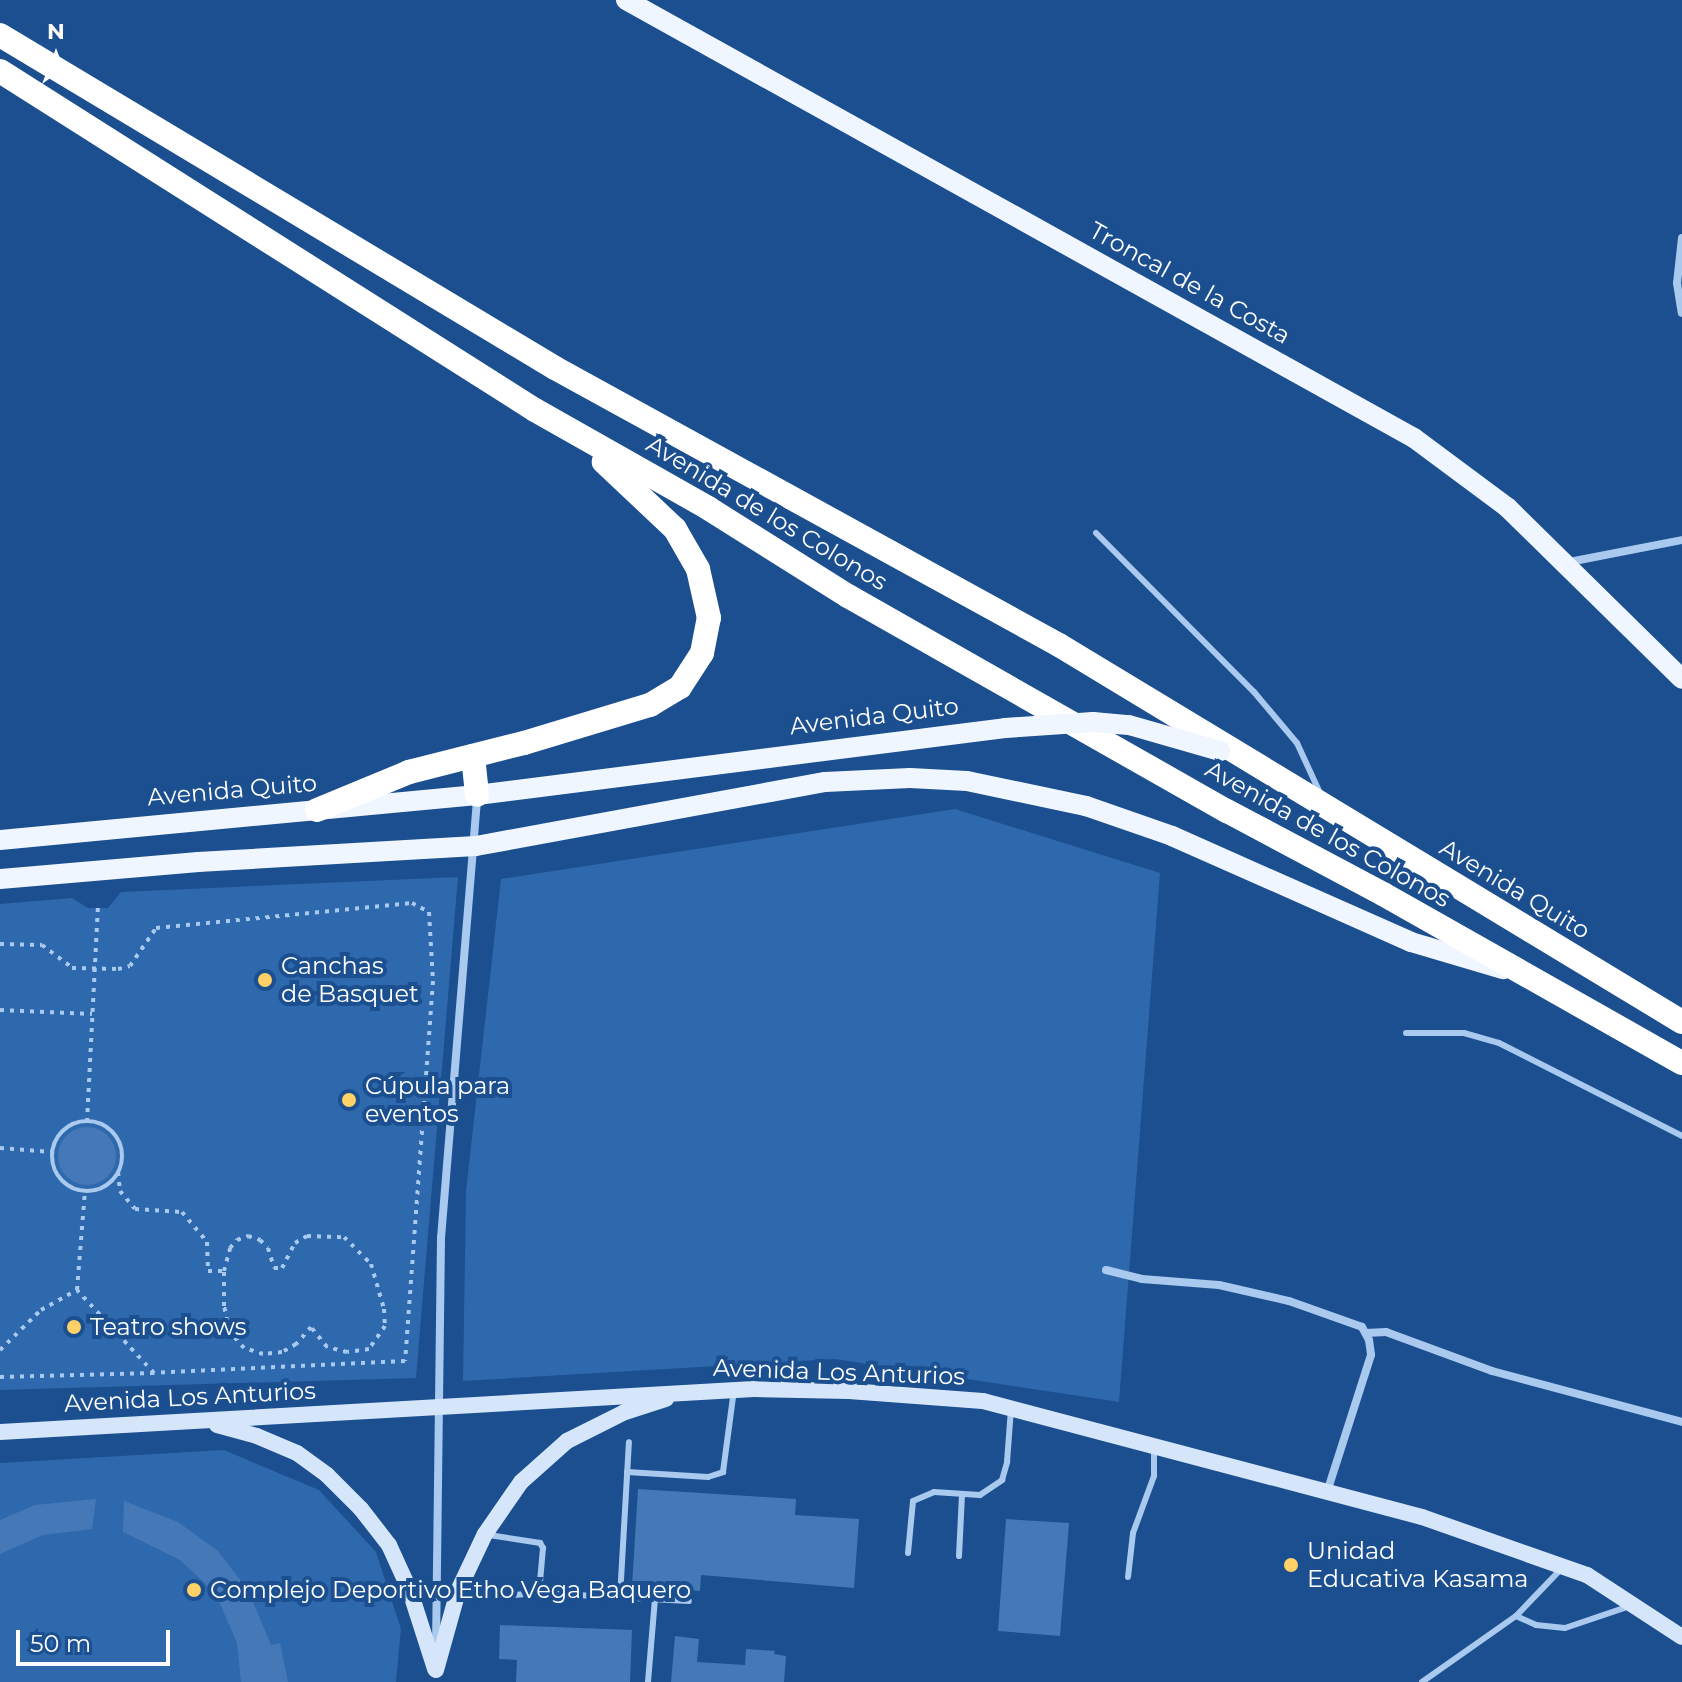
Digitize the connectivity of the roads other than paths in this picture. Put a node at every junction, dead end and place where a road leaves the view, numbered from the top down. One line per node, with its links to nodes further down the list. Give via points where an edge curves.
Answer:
1 (626, 0): 9 (main road, Troncal de la Costa, via 1414,438 1507,507)
2 (0, 35): 13 (highway, Avenida de los Colonos, via 555,368 1059,645)
3 (0, 71): 6 (highway, Avenida de los Colonos)
4 (1682, 238): 5 (street, via 1677,283)
5 (1682, 313)
6 (535, 410): 11 (highway, via 622,476 675,529 698,569 709,618 702,653 680,687 650,705); 18 (highway, Avenida de los Colonos, via 708,508 848,596)
7 (1096, 533): 13 (lane, via 1254,692 1297,743)
8 (1682, 540): 9 (street)
9 (1564, 563): 10 (main road, Troncal de la Costa)
10 (1682, 679)
11 (473, 756): 12 (highway); 14 (highway, via 409,772)
12 (477, 795): 13 (main road, Avenida Quito, bridge, via 1005,728 1093,722 1129,725 1220,751); 14 (main road, Avenida Quito); 16 (street)
13 (1316, 802): 19 (highway, Avenida Quito)
14 (317, 810): 15 (main road, Avenida Quito)
15 (0, 840)
16 (476, 846): 17 (main road); 18 (main road, via 825,782 967,781 1056,798 1144,826 1411,942); 27 (street, via 441,1238)
17 (0, 879)
18 (1522, 975): 21 (highway)
19 (1682, 1022)
20 (1406, 1033): 22 (lane, via 1464,1033 1499,1043)
21 (1682, 1063)
22 (1682, 1136)
23 (1106, 1270): 24 (street, via 1142,1279 1219,1285 1289,1301 1357,1322)
24 (1366, 1333): 30 (street, via 1386,1332 1492,1371); 35 (street, via 1371,1355)
25 (734, 1389): 26 (street, Avenida Los Anturios); 28 (street, Avenida Los Anturios, via 849,1391 983,1401); 34 (lane, via 723,1472 708,1477)
26 (691, 1391): 27 (street, Avenida Los Anturios); 37 (street, via 625,1412 567,1441 521,1482)
27 (437, 1408): 29 (street, Avenida Los Anturios); 50 (street)
28 (1011, 1409): 33 (street, Avenida Los Anturios); 36 (lane, via 1002,1480 989,1492)
29 (198, 1420): 31 (street, Avenida Los Anturios); 50 (street, via 297,1453 361,1509 389,1545 410,1591)
30 (1682, 1422)
31 (0, 1432)
32 (629, 1442): 34 (lane)
33 (1155, 1446): 35 (street, Avenida Los Anturios); 41 (lane, via 1154,1476 1133,1533)
34 (627, 1472): 44 (lane)
35 (1327, 1492): 40 (street, Avenida Los Anturios, via 1422,1517)
36 (962, 1495): 38 (lane, via 934,1492 913,1501); 39 (lane)
37 (485, 1534): 42 (lane, via 540,1543); 50 (street, via 458,1591)
38 (908, 1553)
39 (959, 1556)
40 (1564, 1566): 47 (street, Avenida Los Anturios); 48 (lane)
41 (1128, 1577)
42 (539, 1593): 43 (lane); 44 (lane)
43 (514, 1595)
44 (620, 1597): 45 (lane)
45 (655, 1599): 46 (lane); 51 (lane)
46 (689, 1601)
47 (1636, 1603): 48 (lane, via 1565,1628); 49 (street, Avenida Los Anturios)
48 (1516, 1616): 52 (lane)
49 (1682, 1637)
50 (435, 1676)
51 (648, 1682)
52 (1422, 1682)

